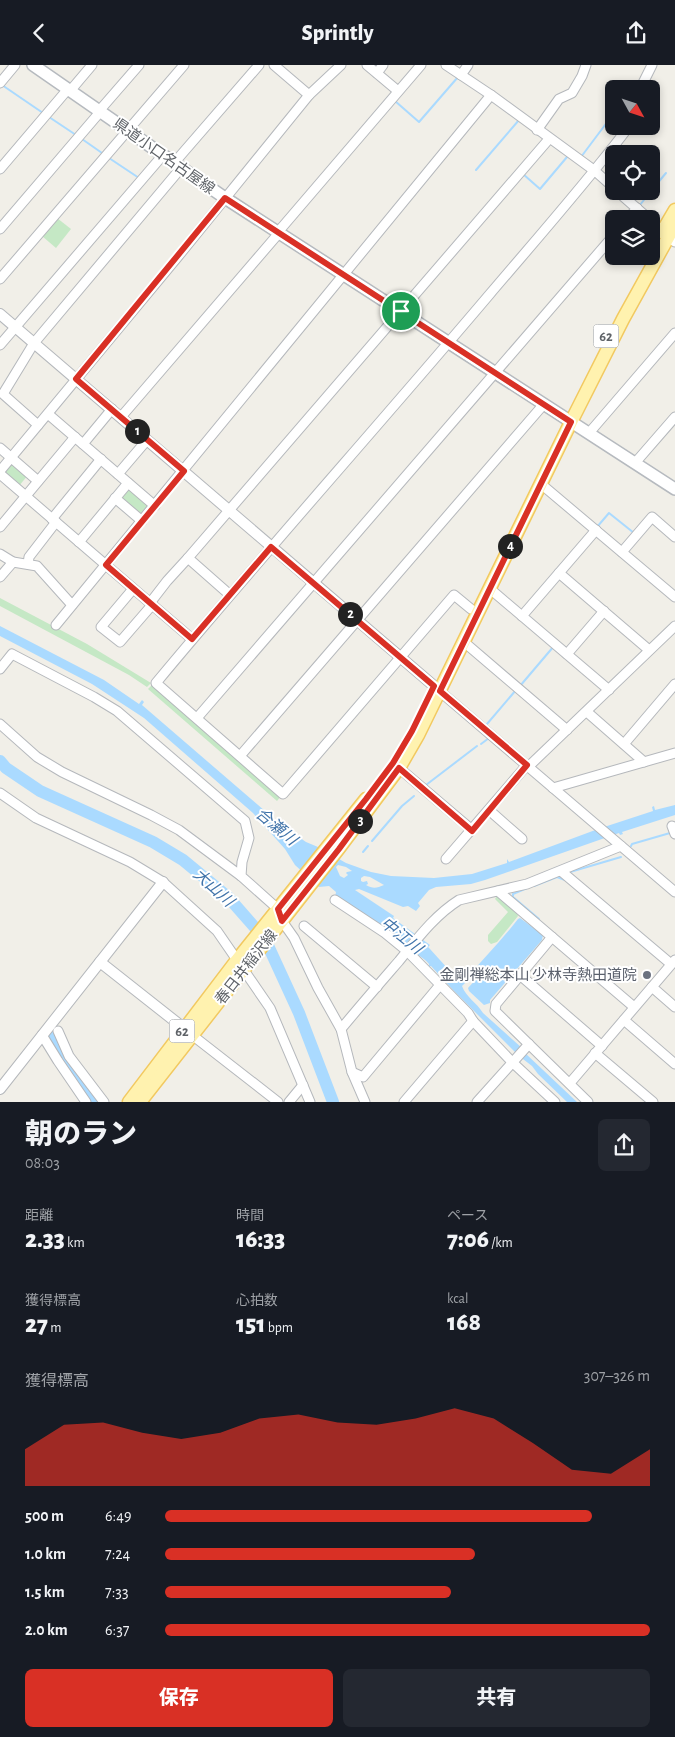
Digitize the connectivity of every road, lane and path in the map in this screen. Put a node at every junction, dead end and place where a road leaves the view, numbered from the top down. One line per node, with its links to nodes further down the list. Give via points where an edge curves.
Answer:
1 (15, 65): 19 (street)
2 (33, 65): 20 (main road, 県道小口名古屋線)
3 (92, 65): 20 (street)
4 (139, 65): 24 (street)
5 (184, 65): 26 (street)
6 (259, 65): 30 (street)
7 (274, 65): 22 (street)
8 (341, 65): 22 (street)
9 (367, 65): 16 (street)
10 (383, 65): 16 (street)
11 (421, 65): 21 (street)
12 (446, 65): 17 (street)
13 (468, 65): 17 (street)
14 (586, 65): 25 (street, via 572,93 559,99)
15 (652, 65): 18 (street)
16 (377, 73): 21 (street)
17 (461, 75): 23 (street)
18 (644, 80)
19 (0, 83)
20 (69, 90): 24 (main road, 県道小口名古屋線); 31 (street)
21 (398, 91): 40 (street)
22 (309, 95): 34 (street)
23 (491, 95): 25 (street); 44 (street)
24 (100, 112): 26 (main road, 県道小口名古屋線); 39 (street)
25 (537, 130): 28 (street)
26 (127, 131): 29 (main road, 県道小口名古屋線); 45 (street)
27 (622, 135): 32 (street)
28 (549, 139): 32 (street); 46 (street)
29 (163, 155): 30 (main road, 県道小口名古屋線); 48 (street)
30 (177, 166): 34 (main road, 県道小口名古屋線); 51 (street)
31 (0, 169)
32 (594, 171): 33 (street); 50 (street)
33 (605, 180)
34 (225, 198): 40 (main road, 県道小口名古屋線); 54 (street)
35 (628, 200): 36 (street)
36 (637, 208)
37 (675, 209): 41 (main road, 春日井稲沢線 / 62)
38 (675, 225): 41 (main road, 春日井稲沢線 / 62)
39 (0, 229)
40 (279, 232): 44 (main road, 県道小口名古屋線); 58 (street)
41 (669, 237): 60 (main road, 春日井稲沢線 / 62)
42 (605, 246): 53 (street)
43 (644, 265): 60 (main road, 春日井稲沢線 / 62, via 620,308)
44 (344, 275): 46 (main road, 県道小口名古屋線); 70 (street)
45 (0, 279)
46 (401, 311): 50 (main road, 県道小口名古屋線); 80 (street)
47 (0, 314): 48 (street)
48 (15, 327): 51 (street); 52 (street)
49 (675, 333): 62 (street)
50 (449, 342): 53 (main road, 県道小口名古屋線); 87 (street)
51 (34, 343): 54 (street); 61 (street, via 3,394)
52 (0, 345)
53 (496, 373): 55 (main road, 県道小口名古屋線); 96 (street)
54 (76, 379): 56 (street); 57 (street)
55 (544, 404): 60 (main road, 県道小口名古屋線); 106 (street)
56 (112, 409): 58 (street); 65 (street)
57 (48, 414): 61 (street); 63 (street)
58 (121, 417): 64 (street)
59 (675, 417): 69 (street)
60 (568, 420): 62 (main road, 県道小口名古屋線); 75 (main road, 春日井稲沢線 / 62); 103 (main road, 春日井稲沢線 / 62)
61 (38, 425): 67 (street)
62 (589, 433): 69 (main road, 県道小口名古屋線)
63 (75, 437): 65 (street); 73 (street)
64 (147, 440): 70 (street); 72 (street)
65 (83, 444): 68 (street)
66 (0, 448): 67 (street)
67 (11, 458): 71 (street); 73 (street)
68 (101, 459): 72 (street); 81 (street)
69 (636, 463): 76 (main road, 県道小口名古屋線)
70 (184, 471): 79 (street); 80 (street)
71 (0, 473): 77 (street)
72 (118, 474): 74 (street)
73 (38, 481): 77 (street)
74 (128, 483): 78 (street); 79 (street)
75 (541, 484): 84 (street); 97 (main road, 春日井稲沢線 / 62)
76 (675, 489)
77 (25, 496): 81 (street); 83 (street)
78 (115, 498): 82 (street); 86 (street)
79 (155, 506): 82 (street)
80 (228, 510): 87 (street); 90 (street)
81 (54, 521): 86 (street); 92 (street, via 29,557)
82 (142, 521): 93 (street)
83 (0, 527)
84 (596, 530): 88 (street); 94 (street)
85 (675, 537): 88 (street, via 652,517)
86 (79, 542): 93 (street)
87 (271, 547): 96 (street); 99 (street)
88 (622, 552): 100 (street)
89 (0, 554): 91 (street)
90 (188, 558): 99 (street); 101 (street)
91 (13, 561): 92 (street); 95 (street)
92 (28, 564): 102 (street, via 37,566)
93 (106, 565): 98 (street); 102 (street)
94 (559, 573): 104 (street); 105 (street)
95 (0, 577)
96 (314, 583): 106 (street); 119 (street)
97 (489, 588): 105 (street); 110 (main road, 春日井稲沢線 / 62)
98 (133, 589): 101 (street); 101 (street, via 101,627 120,642)
99 (230, 595): 109 (street)
100 (675, 597)
101 (151, 604): 109 (street)
102 (72, 605): 107 (street)
103 (471, 609): 113 (street, via 454,595); 116 (main road, 春日井稲沢線 / 62)
104 (604, 611): 111 (street); 112 (street)
105 (522, 616): 112 (street)
106 (358, 620): 113 (street); 124 (street)
107 (56, 625)
108 (675, 626): 111 (street)
109 (192, 639): 119 (street, via 156,683)
110 (464, 642): 116 (main road, 春日井稲沢線 / 62); 121 (street)
111 (649, 650): 117 (street)
112 (568, 654): 117 (street)
113 (401, 657): 116 (street); 124 (street, via 283,794)
114 (0, 669): 137 (street, via 12,654 94,697 116,711 196,777 245,821 249,838 242,861)
115 (675, 684): 122 (street)
116 (437, 689): 126 (street); 127 (main road, 春日井稲沢線 / 62, via 418,735); 134 (main road, 春日井稲沢線 / 62, via 393,763)
117 (609, 690): 118 (street)
118 (587, 712): 121 (street); 122 (street)
119 (197, 718): 124 (street)
120 (0, 724): 137 (street, via 37,757 62,773 179,830)
121 (567, 730): 126 (street)
122 (624, 744): 125 (street)
123 (675, 753): 125 (street)
124 (240, 756)
125 (644, 762): 128 (street)
126 (528, 766): 128 (street); 130 (street)
127 (399, 768): 131 (street); 134 (main road, 春日井稲沢線 / 62)
128 (554, 788): 133 (street)
129 (0, 793): 138 (street, via 36,818 130,862)
130 (489, 810): 131 (street); 132 (street)
131 (472, 831): 135 (street)
132 (522, 839)
133 (619, 844): 136 (street); 140 (street)
134 (335, 845): 142 (main road, 春日井稲沢線 / 62)
135 (446, 859)
136 (561, 871): 139 (street); 147 (street)
137 (242, 876): 142 (street)
138 (163, 882): 146 (street); 148 (street, via 217,931)
139 (498, 891): 144 (street); 145 (street, via 459,900 438,916)
140 (675, 892)
141 (335, 900): 145 (street)
142 (280, 915): 148 (main road, 春日井稲沢線 / 62); 157 (street)
143 (304, 926): 151 (street)
144 (552, 937): 149 (street); 153 (street)
145 (408, 950): 150 (street); 151 (street)
146 (100, 962): 159 (street); 160 (street)
147 (673, 962): 152 (street)
148 (240, 965): 159 (main road, 春日井稲沢線 / 62); 168 (street, via 270,1008)
149 (520, 975): 161 (street, via 496,1004 495,1011); 162 (street)
150 (440, 985): 156 (street); 166 (street, via 363,1077)
151 (377, 987): 157 (street)
152 (652, 987): 153 (street); 154 (street)
153 (634, 1007): 155 (street)
154 (675, 1007)
155 (624, 1020): 162 (street); 165 (street)
156 (473, 1021): 164 (street); 178 (street)
157 (341, 1029): 166 (street)
158 (58, 1031): 171 (street, via 69,1056)
159 (188, 1031): 172 (main road, 春日井稲沢線 / 62); 173 (main road, 春日井稲沢線 / 62); 174 (street)
160 (42, 1035): 169 (street); 170 (street)
161 (528, 1044): 164 (street); 167 (street)
162 (602, 1046): 163 (street)
163 (595, 1053): 167 (street); 182 (street)
164 (512, 1061): 179 (street); 180 (street)
165 (675, 1064)
166 (352, 1072): 177 (street)
167 (570, 1083): 181 (street)
168 (303, 1085): 175 (street); 176 (street)
169 (0, 1089)
170 (86, 1102)
171 (104, 1102)
172 (129, 1102)
173 (140, 1102)
174 (278, 1102)
175 (289, 1102)
176 (310, 1102)
177 (365, 1102)
178 (404, 1102)
179 (477, 1102)
180 (554, 1102)
181 (588, 1102)
182 (653, 1102)

